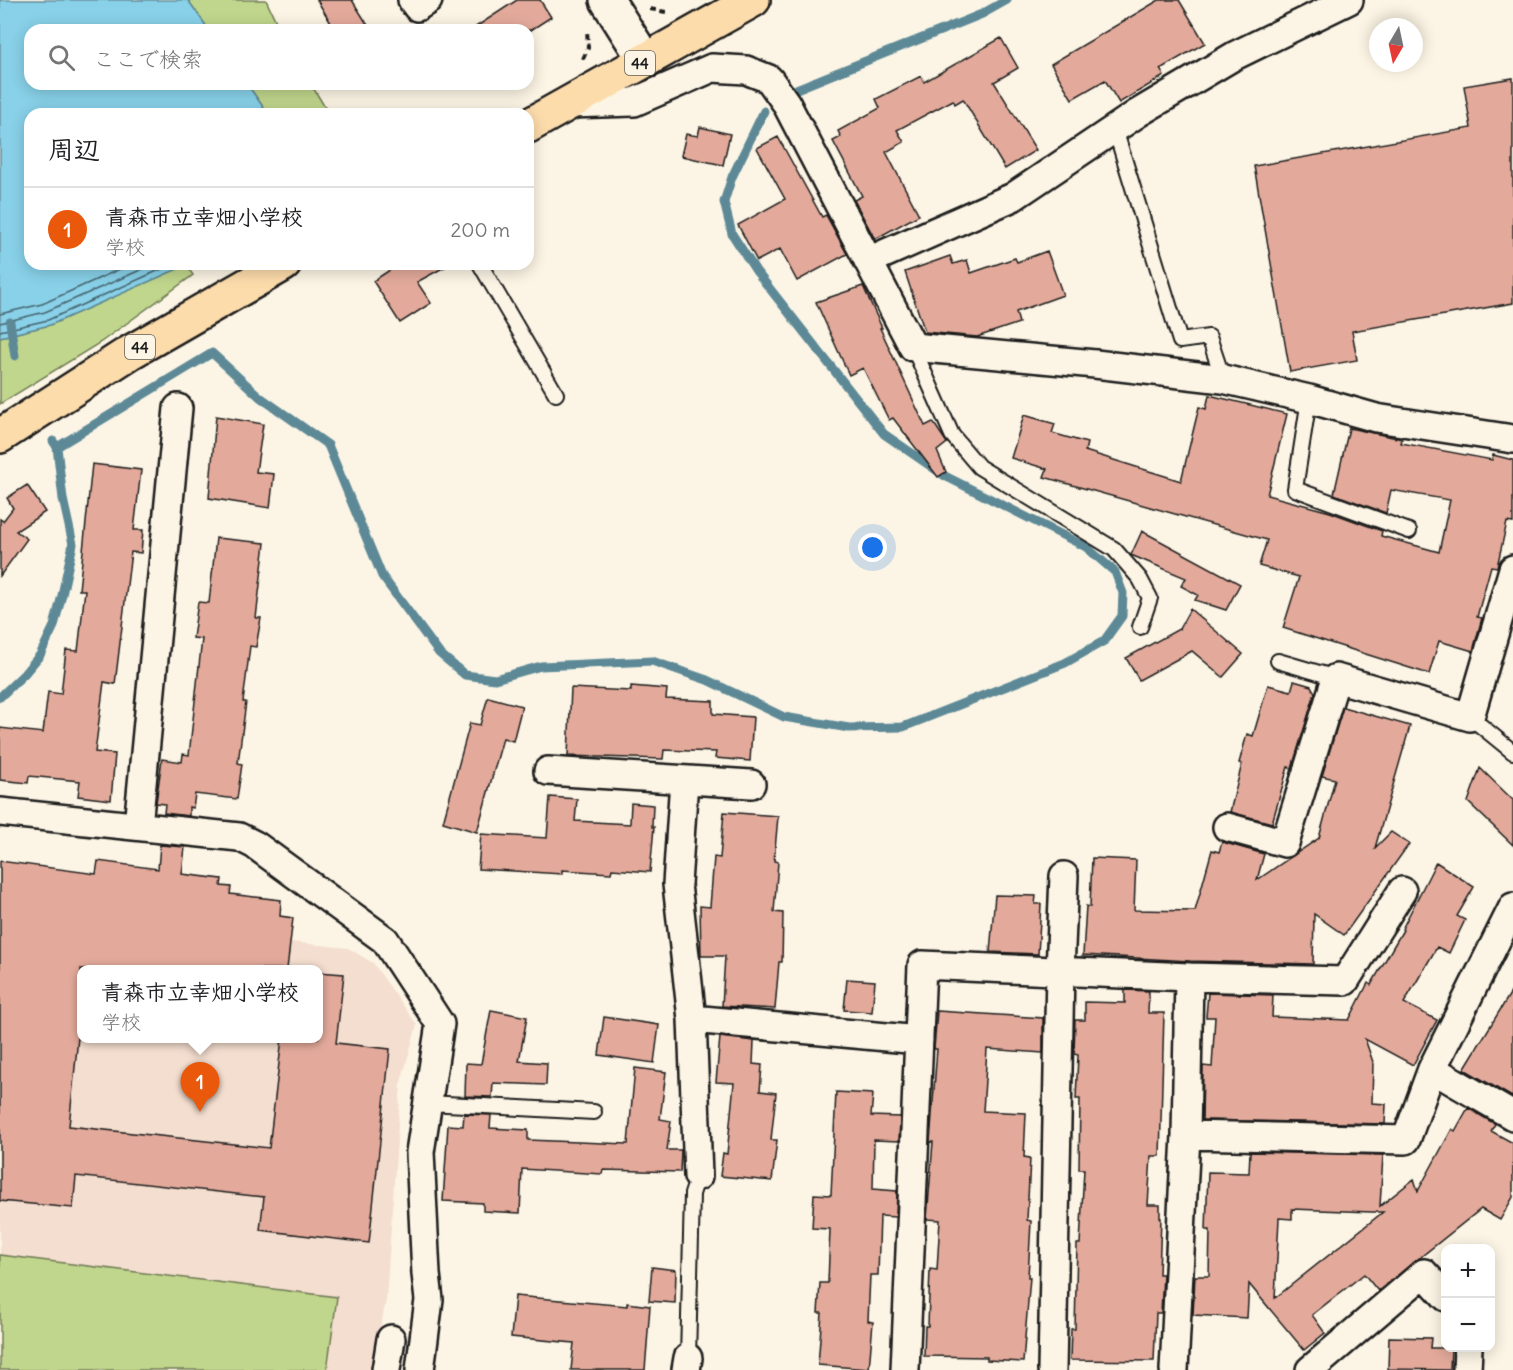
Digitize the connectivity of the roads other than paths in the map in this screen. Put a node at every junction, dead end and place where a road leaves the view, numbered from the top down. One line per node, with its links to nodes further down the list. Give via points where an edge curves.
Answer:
1 (412, 0): 2 (street, via 417,7)
2 (428, 0)
3 (607, 0): 6 (street)
4 (753, 0): 6 (main road, 44)
5 (1349, 0): 9 (street, via 1234,56)
6 (645, 60): 7 (main road, 44)
7 (569, 104): 8 (main road, 44); 10 (street, via 634,102 712,68 746,70 769,79 786,103)
8 (534, 123)
9 (1115, 129): 10 (street, via 1013,197); 14 (lane, via 1180,341 1209,337)
10 (868, 261): 13 (street)
11 (274, 270): 18 (main road, 44, via 129,353)
12 (484, 270): 15 (lane)
13 (913, 347): 14 (street); 22 (lane, via 952,435 980,467 1114,549 1140,579 1150,598)
14 (1223, 379): 16 (street)
15 (556, 394)
16 (1309, 399): 19 (street, via 1376,418); 20 (lane, via 1295,489)
17 (178, 408): 31 (street)
18 (0, 436)
19 (1513, 439)
20 (1409, 531)
21 (1513, 569): 25 (street)
22 (1140, 627)
23 (1278, 661): 24 (lane)
24 (1336, 678): 25 (street); 32 (street, via 1285,843)
25 (1470, 717): 26 (lane)
26 (1513, 752)
27 (548, 771): 28 (street)
28 (684, 780): 29 (street); 38 (street, via 677,885)
29 (751, 784)
30 (0, 812): 31 (street)
31 (138, 826): 41 (street, via 239,837 385,940 440,1024)
32 (1227, 826)
33 (1064, 876): 36 (street)
34 (1402, 891): 37 (street, via 1345,981)
35 (1513, 907): 40 (street)
36 (1060, 971): 37 (street); 39 (street, via 922,965); 53 (street)
37 (1189, 977): 44 (street)
38 (692, 1019): 39 (street); 45 (street)
39 (919, 1040): 52 (street)
40 (1432, 1069): 43 (street); 44 (street, via 1406,1140)
41 (428, 1103): 42 (lane); 51 (street, via 420,1152 429,1300)
42 (594, 1112)
43 (1513, 1116)
44 (1186, 1135): 54 (street)
45 (698, 1176): 49 (lane, via 692,1194)
46 (1441, 1291): 55 (street, via 1424,1273)
47 (391, 1339): 50 (street)
48 (1467, 1352): 56 (street)
49 (687, 1364)
50 (386, 1370)
51 (420, 1370)
52 (906, 1370)
53 (1052, 1370)
54 (1174, 1370)
55 (1310, 1370)
56 (1467, 1370)

